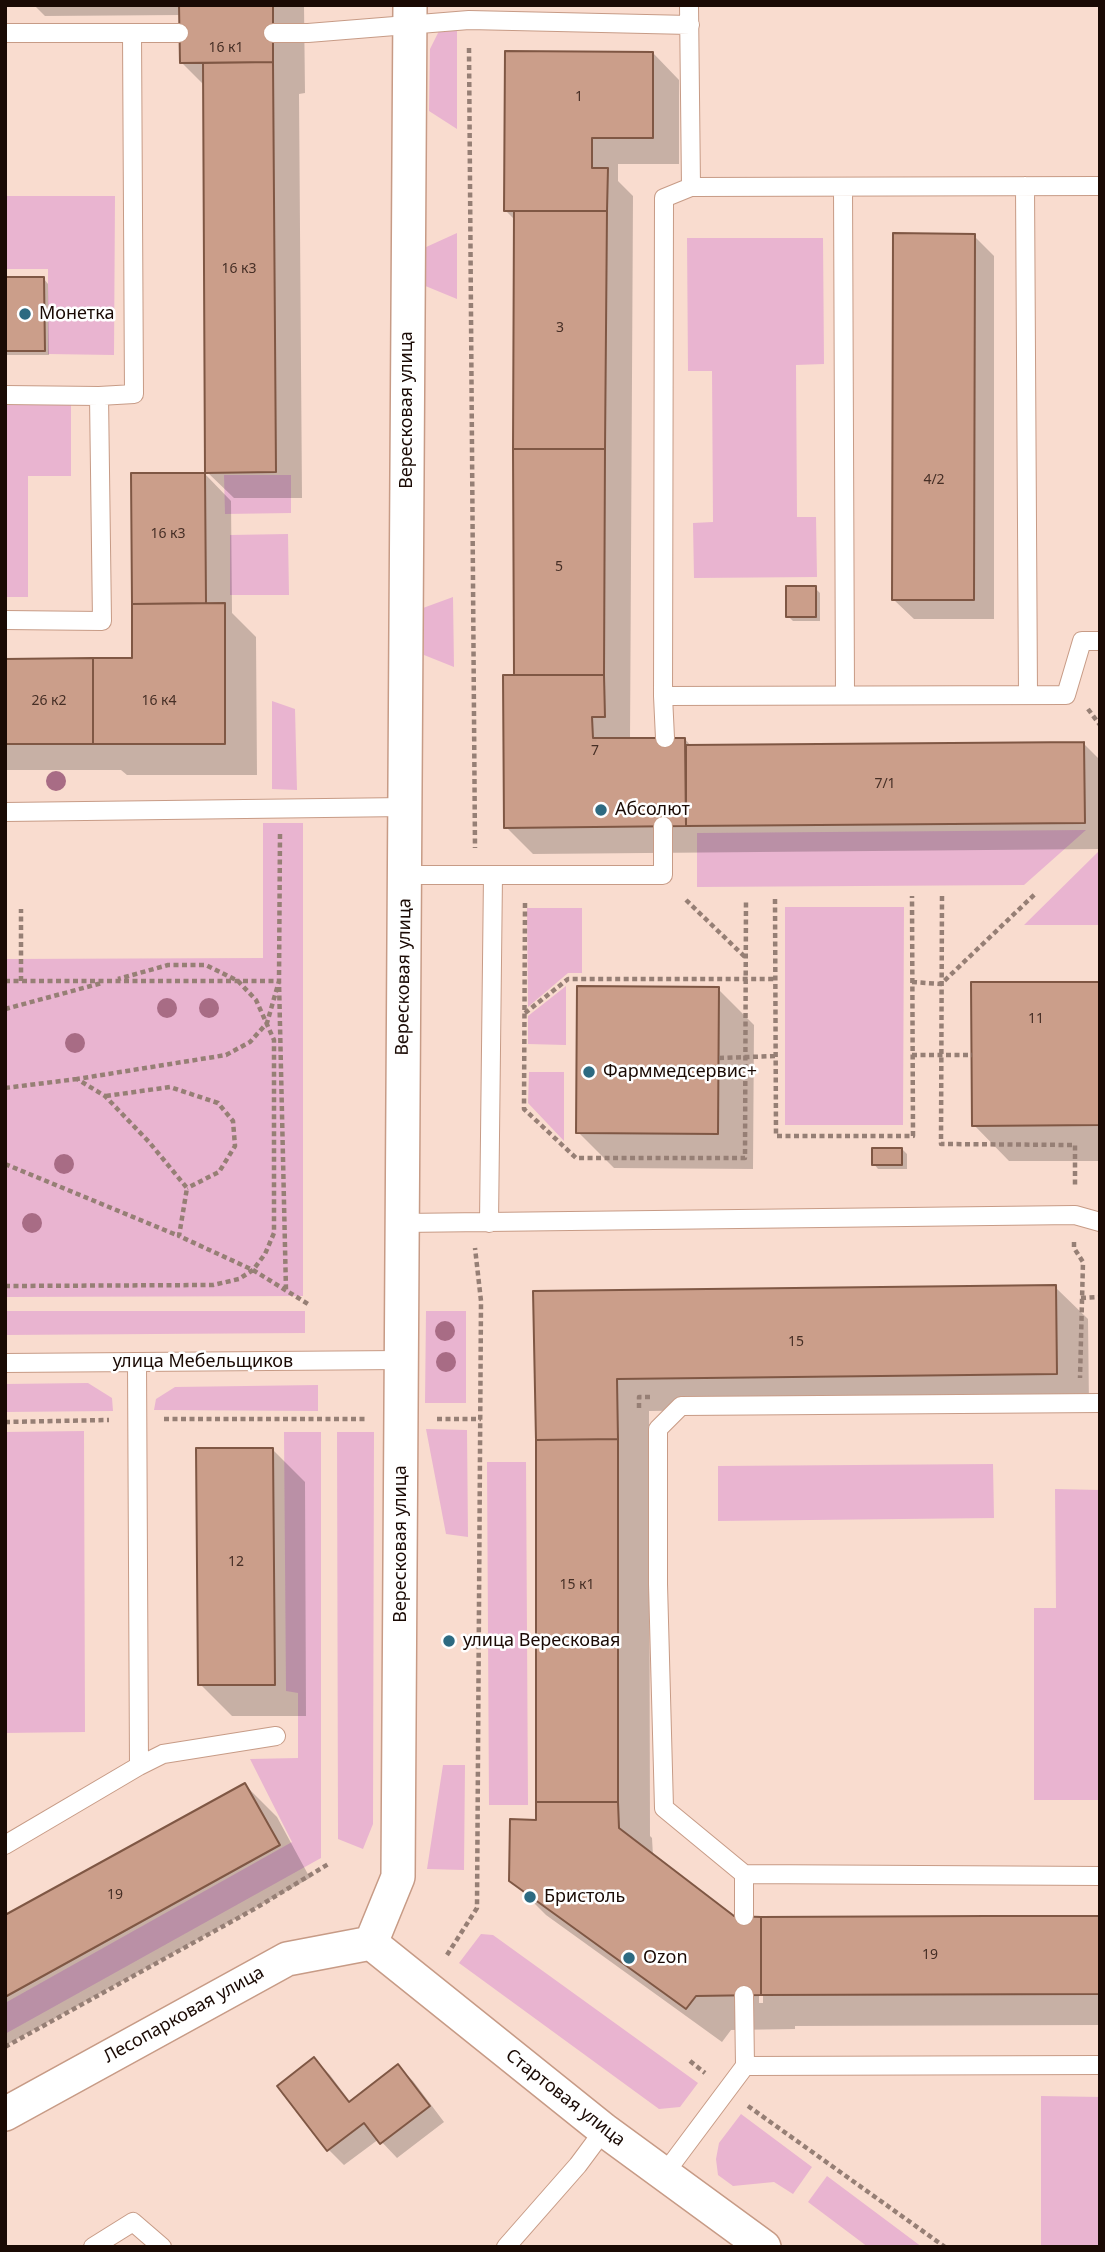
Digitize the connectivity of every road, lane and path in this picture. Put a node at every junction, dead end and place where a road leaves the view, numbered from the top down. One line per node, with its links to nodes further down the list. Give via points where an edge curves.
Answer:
1 (689, 5): 3 (lane)
2 (410, 15): 3 (lane); 7 (lane); 20 (street, Вересковая улица)
3 (690, 24): 9 (lane)
4 (5, 33): 5 (lane)
5 (132, 33): 6 (lane); 13 (lane, via 134,394)
6 (179, 33)
7 (274, 33)
8 (1025, 186): 10 (lane); 11 (lane); 17 (lane)
9 (691, 187): 10 (lane); 18 (lane, via 664,198)
10 (843, 187): 16 (lane)
11 (1100, 187)
12 (5, 395): 13 (lane)
13 (99, 396): 14 (lane, via 102,621)
14 (5, 620)
15 (1100, 641): 17 (lane, via 1082,641 1066,695)
16 (845, 695): 17 (lane); 18 (lane)
17 (1028, 695)
18 (663, 696): 19 (lane)
19 (664, 738)
20 (405, 807): 21 (lane); 24 (street, Вересковая улица)
21 (306, 809): 22 (lane); 41 (path, via 280,828)
22 (5, 812)
23 (663, 826): 25 (lane, via 663,875)
24 (404, 875): 25 (lane); 60 (street, Вересковая улица)
25 (493, 875): 61 (lane)
26 (1035, 894): 43 (path)
27 (942, 895): 43 (path)
28 (912, 896): 42 (path)
29 (746, 899): 34 (path)
30 (775, 899): 35 (path)
31 (686, 900): 34 (path)
32 (525, 903): 45 (path)
33 (21, 909): 38 (path)
34 (746, 958): 36 (path)
35 (776, 979): 36 (path); 50 (path)
36 (746, 980): 45 (path, via 568,979); 52 (path)
37 (5, 981): 38 (path)
38 (21, 981): 39 (path)
39 (111, 981): 40 (path); 40 (path, via 168,965 206,965); 44 (path)
40 (238, 981): 41 (path); 46 (path, via 256,1000)
41 (278, 981): 46 (path); 65 (path)
42 (912, 982): 43 (path); 47 (path)
43 (941, 984): 48 (path)
44 (5, 1009)
45 (524, 1013): 52 (path, via 524,1109 576,1157 745,1157)
46 (267, 1023): 53 (path, via 250,1042 226,1055); 63 (path, via 274,1040 274,1233)
47 (912, 1055): 48 (path); 50 (path, via 913,1136 776,1136)
48 (942, 1055): 49 (path); 58 (path, via 941,1144 1075,1144)
49 (972, 1055)
50 (776, 1056): 52 (path)
51 (719, 1058): 52 (path)
52 (746, 1058)
53 (78, 1079): 54 (path); 55 (path)
54 (5, 1088)
55 (105, 1096): 57 (path); 57 (path, via 170,1087 218,1103 233,1121 235,1146 219,1172)
56 (5, 1164): 62 (path)
57 (187, 1188): 62 (path)
58 (1075, 1215): 59 (lane); 61 (lane); 67 (path, via 1074,1248 1083,1262)
59 (1100, 1222)
60 (402, 1223): 61 (lane); 69 (street, Вересковая улица)
61 (489, 1223)
62 (179, 1236): 63 (path)
63 (253, 1270): 64 (path, via 239,1279 213,1284); 65 (path)
64 (5, 1284)
65 (286, 1292): 68 (path)
66 (1100, 1297): 67 (path)
67 (1081, 1298): 72 (path)
68 (308, 1304)
69 (401, 1360): 70 (lane, улица Мебельщиков); 76 (street, Вересковая улица)
70 (137, 1362): 71 (lane, улица Мебельщиков); 78 (lane)
71 (5, 1363)
72 (1080, 1378)
73 (653, 1397): 75 (path, via 639,1397)
74 (1100, 1403): 84 (lane, via 681,1406 658,1429 664,1808)
75 (639, 1411)
76 (401, 1419): 77 (path); 78 (path); 87 (street, Вересковая улица, via 398,1877)
77 (481, 1419)
78 (138, 1420): 79 (path); 81 (lane)
79 (5, 1422)
80 (276, 1736): 81 (lane, via 163,1754)
81 (139, 1766): 82 (lane)
82 (5, 1845)
83 (330, 1863): 89 (path)
84 (744, 1874): 85 (lane); 86 (lane)
85 (1100, 1876)
86 (744, 1916)
87 (371, 1943): 94 (street, Лесопарковая улица, via 286,1959); 95 (street, Стартовая улица)
88 (744, 1995): 92 (lane)
89 (5, 2048)
90 (690, 2061): 93 (path)
91 (1100, 2065): 92 (lane)
92 (745, 2066): 93 (lane)
93 (727, 2091): 96 (lane); 101 (path)
94 (5, 2114)
95 (604, 2130): 96 (street, Стартовая улица); 99 (lane)
96 (664, 2174): 100 (street, Стартовая улица)
97 (93, 2247): 98 (lane, via 133,2222)
98 (162, 2247)
99 (506, 2247)
100 (764, 2247)
101 (945, 2247)

